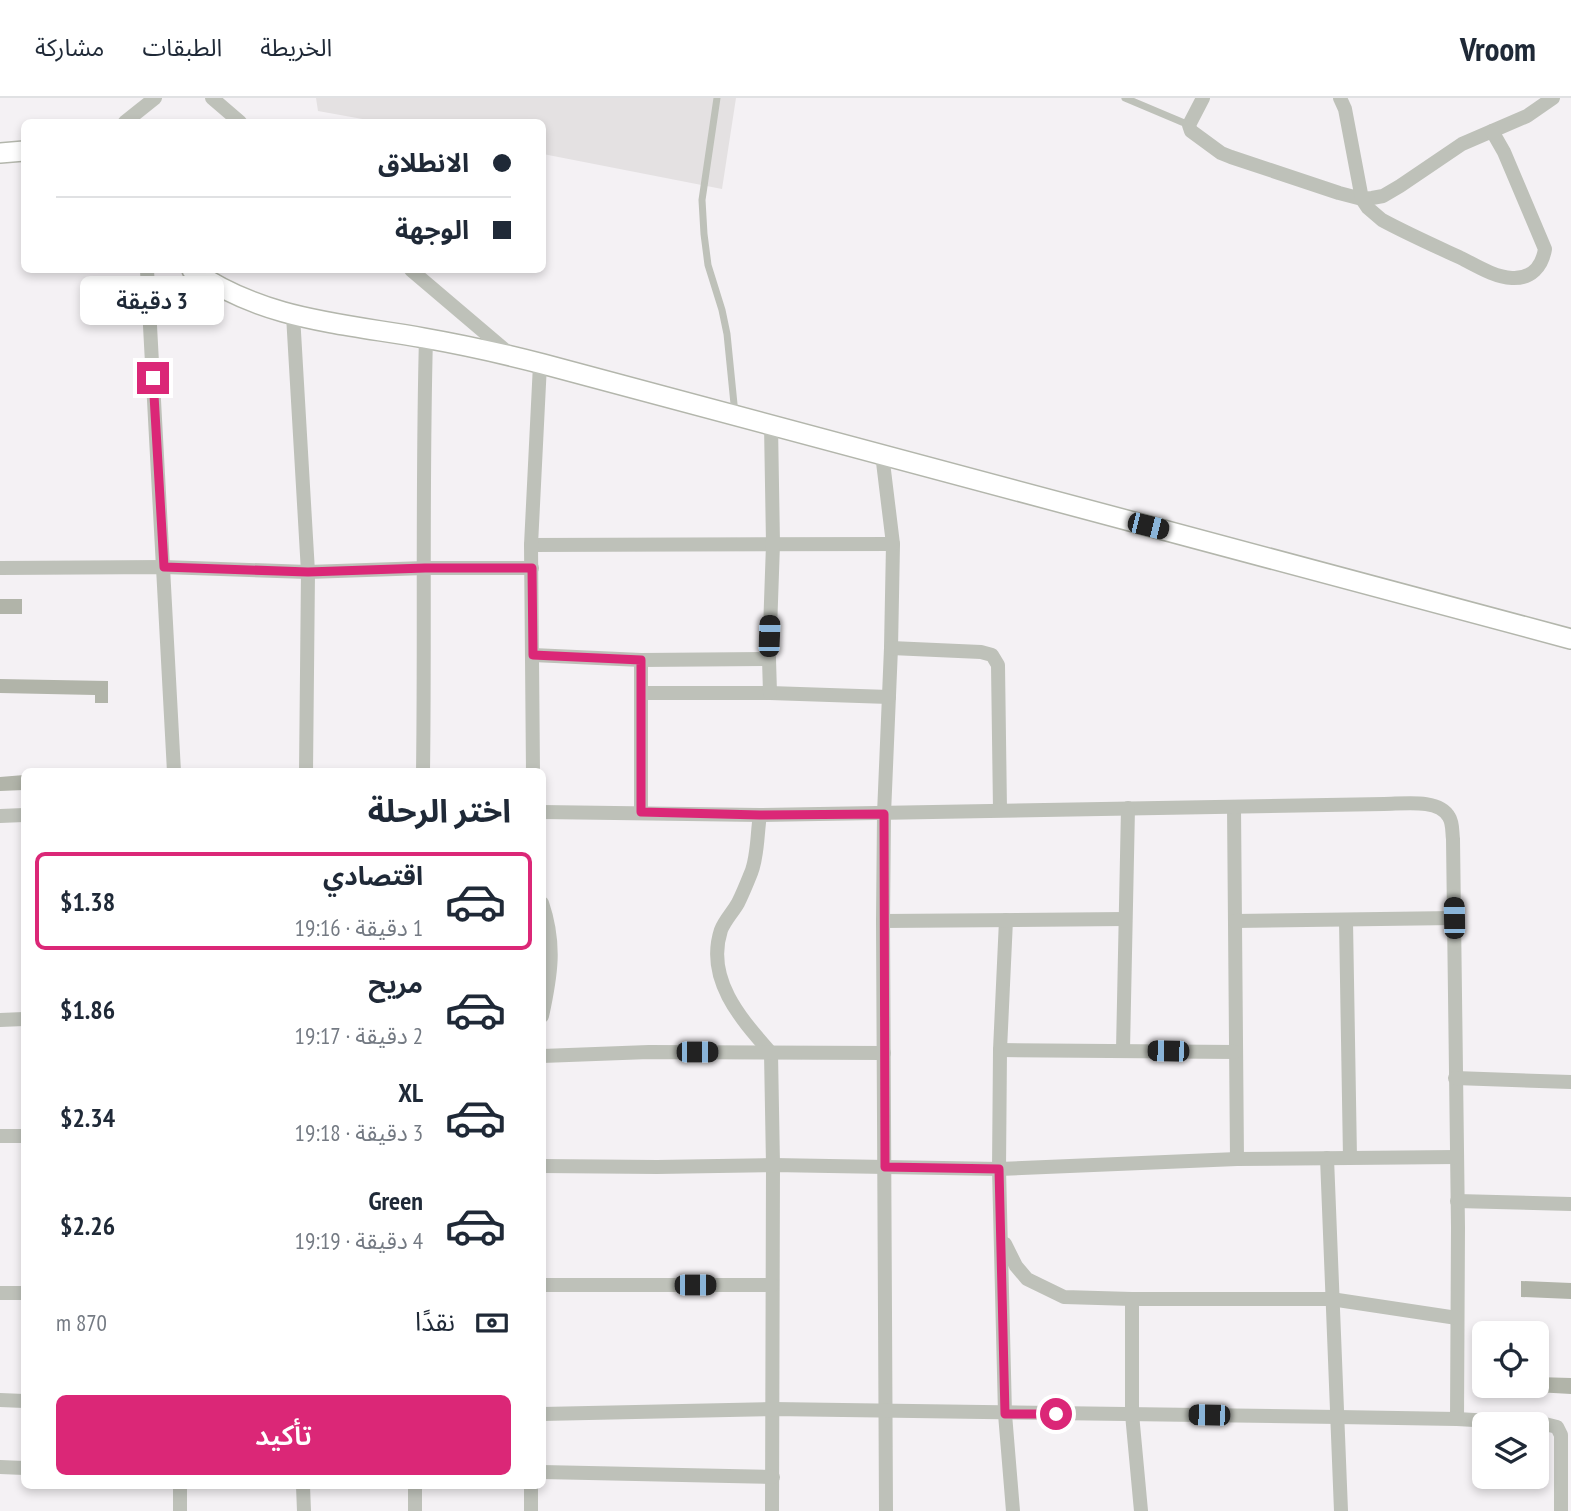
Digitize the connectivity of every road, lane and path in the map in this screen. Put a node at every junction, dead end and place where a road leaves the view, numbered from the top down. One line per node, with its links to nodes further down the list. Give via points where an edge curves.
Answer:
1 (155, 98): 8 (street)
2 (212, 98): 9 (street)
3 (717, 98): 22 (lane, via 702,200 708,265 727,334)
4 (1125, 98): 10 (lane)
5 (1203, 98): 10 (street)
6 (1340, 98): 14 (street)
7 (1553, 98): 11 (street)
8 (129, 119)
9 (236, 119)
10 (1189, 125): 14 (street, via 1221,153)
11 (1492, 131): 14 (street, via 1462,144 1382,196); 14 (street, via 1545,249 1540,267 1531,274 1510,278 1490,272 1382,220)
12 (21, 151): 13 (main road)
13 (0, 153)
14 (1362, 198)
15 (147, 273): 28 (street)
16 (197, 273): 18 (main road, via 240,298)
17 (414, 273): 20 (street)
18 (293, 315): 19 (main road); 32 (street)
19 (426, 338): 20 (main road); 30 (street)
20 (512, 357): 21 (main road)
21 (540, 364): 22 (main road); 27 (street)
22 (735, 414): 23 (main road)
23 (771, 425): 24 (main road); 25 (street)
24 (882, 454): 26 (street); 33 (main road)
25 (773, 544): 26 (street); 27 (street); 36 (street)
26 (893, 544): 34 (street)
27 (531, 545): 31 (street)
28 (164, 567): 29 (street); 32 (street); 41 (street)
29 (0, 568)
30 (425, 568): 31 (street); 32 (street); 43 (street)
31 (532, 568): 35 (street)
32 (308, 572): 42 (street)
33 (1571, 639)
34 (891, 648): 40 (street); 47 (street, via 992,655 998,665)
35 (533, 655): 37 (street); 44 (street)
36 (769, 659): 37 (street); 39 (street)
37 (641, 660): 38 (street)
38 (641, 693): 39 (street); 49 (street)
39 (770, 693): 40 (street)
40 (889, 697): 50 (street)
41 (174, 768)
42 (306, 768)
43 (423, 768)
44 (533, 768)
45 (1234, 807): 46 (street); 55 (street, via 1384,804 1440,808 1452,824); 59 (street)
46 (1128, 808): 47 (street); 56 (street)
47 (1000, 810): 50 (street)
48 (546, 812): 49 (street)
49 (641, 812): 52 (street)
50 (884, 814): 52 (street); 58 (street)
51 (21, 815): 53 (street)
52 (760, 815): 67 (street, via 752,871 722,928 717,961 730,1002)
53 (0, 816)
54 (546, 915): 61 (street, via 552,956)
55 (1454, 918): 60 (street); 70 (street)
56 (1125, 919): 57 (street); 65 (street)
57 (1006, 920): 58 (street); 64 (street)
58 (883, 921): 68 (street)
59 (1235, 921): 60 (street); 66 (street)
60 (1346, 921): 74 (street)
61 (546, 992)
62 (21, 1019): 63 (street)
63 (0, 1020)
64 (1000, 1050): 65 (street); 81 (street)
65 (1124, 1050): 66 (street)
66 (1236, 1052): 76 (street)
67 (771, 1053): 68 (street); 69 (street); 78 (street)
68 (884, 1053): 80 (street)
69 (546, 1056)
70 (1455, 1078): 71 (street); 75 (street)
71 (1571, 1082)
72 (0, 1136): 73 (street)
73 (21, 1136)
74 (1350, 1157): 75 (street); 77 (street)
75 (1456, 1157): 82 (street)
76 (1237, 1158): 77 (street); 81 (street)
77 (1327, 1158): 90 (street)
78 (773, 1165): 79 (street); 80 (street); 86 (street)
79 (546, 1166)
80 (885, 1167): 81 (street); 95 (street)
81 (999, 1169): 84 (street)
82 (1457, 1201): 83 (street); 91 (street)
83 (1571, 1204)
84 (1002, 1240): 89 (street, via 1027,1279 1044,1289 1064,1297); 97 (street)
85 (546, 1285): 86 (street)
86 (772, 1285): 94 (street)
87 (0, 1293): 88 (street)
88 (21, 1293)
89 (1132, 1299): 90 (street); 98 (street)
90 (1332, 1299): 91 (street); 99 (street)
91 (1457, 1318): 100 (street)
92 (0, 1401): 93 (street)
93 (21, 1401)
94 (773, 1409): 95 (street); 96 (street); 104 (street)
95 (884, 1411): 97 (street); 114 (street)
96 (546, 1414)
97 (1005, 1414): 98 (street); 115 (street)
98 (1132, 1414): 99 (street); 116 (street)
99 (1338, 1416): 100 (street); 117 (street)
100 (1457, 1419): 118 (street, via 1557,1427 1562,1435)
101 (0, 1467): 102 (street)
102 (21, 1468)
103 (546, 1472): 104 (street)
104 (772, 1477): 113 (street)
105 (180, 1489): 109 (street)
106 (303, 1489): 110 (street)
107 (415, 1489): 111 (street)
108 (531, 1489): 112 (street)
109 (180, 1511)
110 (304, 1511)
111 (415, 1511)
112 (531, 1511)
113 (772, 1511)
114 (886, 1511)
115 (1013, 1511)
116 (1141, 1511)
117 (1341, 1511)
118 (1561, 1511)

